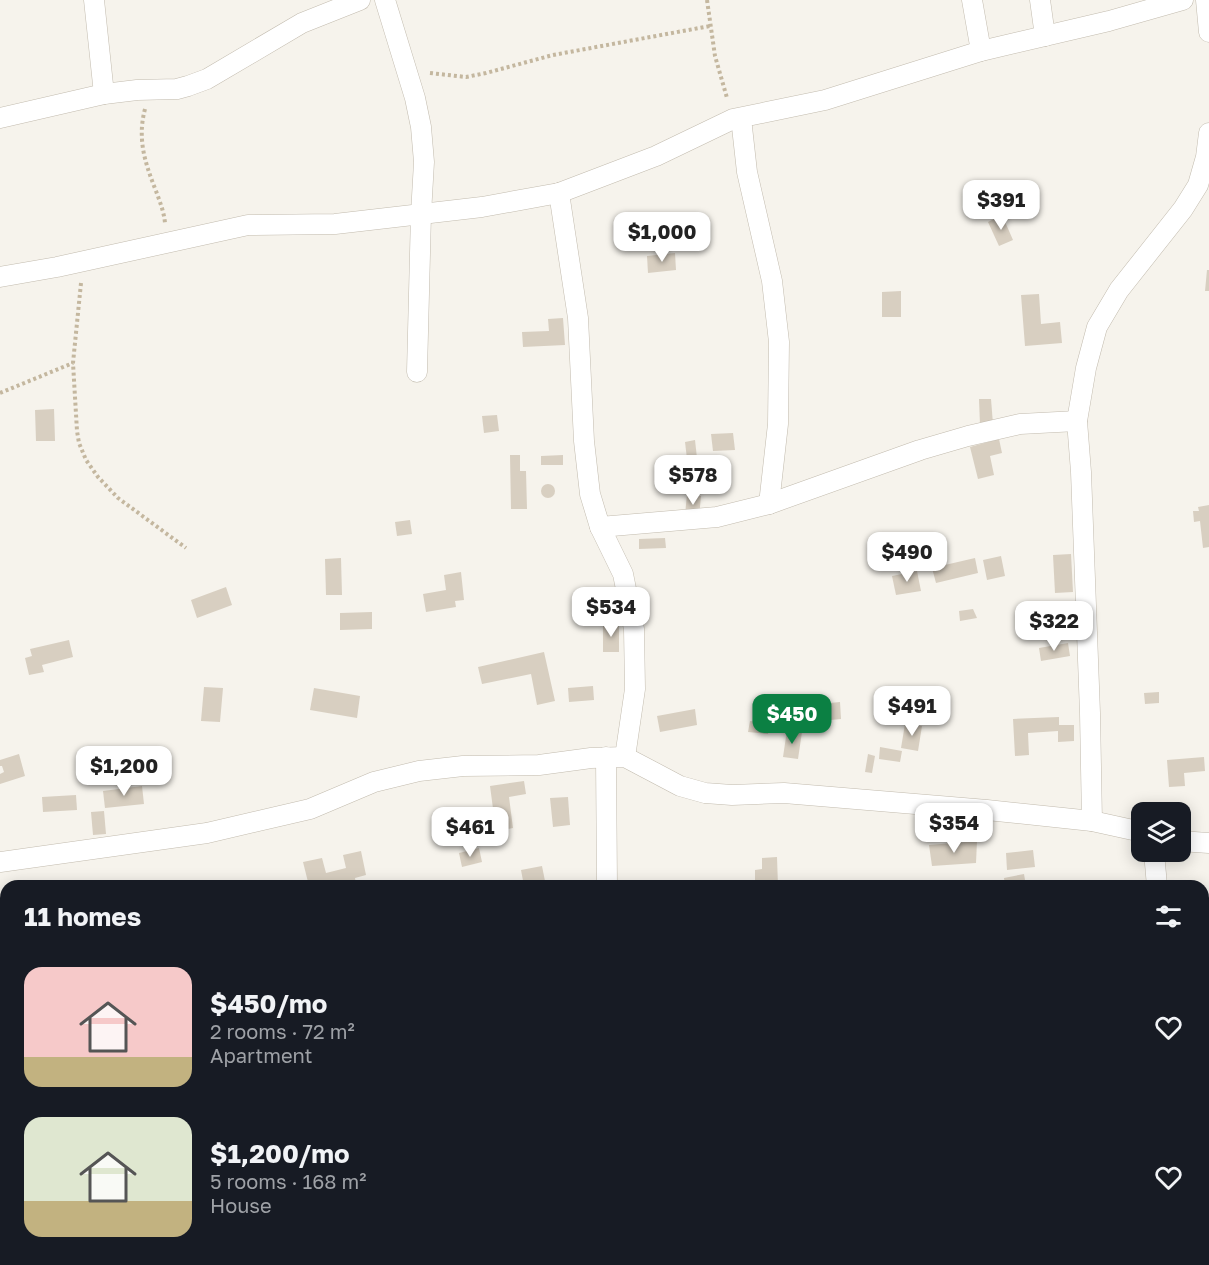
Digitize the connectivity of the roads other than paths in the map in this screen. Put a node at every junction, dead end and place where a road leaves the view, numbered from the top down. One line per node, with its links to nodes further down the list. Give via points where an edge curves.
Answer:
1 (94, 0): 11 (street)
2 (360, 0): 11 (street, via 302,23 207,79 177,89)
3 (385, 0): 16 (street, via 421,127)
4 (972, 0): 10 (street)
5 (1040, 0): 9 (street)
6 (1183, 0): 9 (street)
7 (1206, 0): 8 (street)
8 (1209, 32)
9 (1045, 36): 10 (street)
10 (981, 51): 13 (street, via 825,100)
11 (104, 94): 12 (street)
12 (0, 118)
13 (737, 118): 15 (street, via 656,156); 20 (street, via 772,281 778,342 778,424)
14 (1209, 133): 19 (street, via 1197,185 1183,209 1119,290 1097,327)
15 (559, 193): 16 (street); 21 (street, via 578,318 590,494)
16 (421, 214): 17 (street, via 335,224 248,225); 18 (street)
17 (0, 277)
18 (417, 372)
19 (1077, 421): 20 (street, via 1020,424 968,436); 23 (street)
20 (769, 504): 21 (street, via 717,517)
21 (600, 528): 22 (street, via 623,574 634,629 635,689)
22 (615, 757): 23 (street, via 705,793 826,796); 27 (street, via 419,771 374,782 310,809 207,833); 29 (street)
23 (1092, 821): 24 (street)
24 (1131, 830)
25 (1191, 842): 26 (street)
26 (1209, 843)
27 (0, 862)
28 (1155, 862): 30 (street)
29 (607, 880)
30 (1156, 880)

